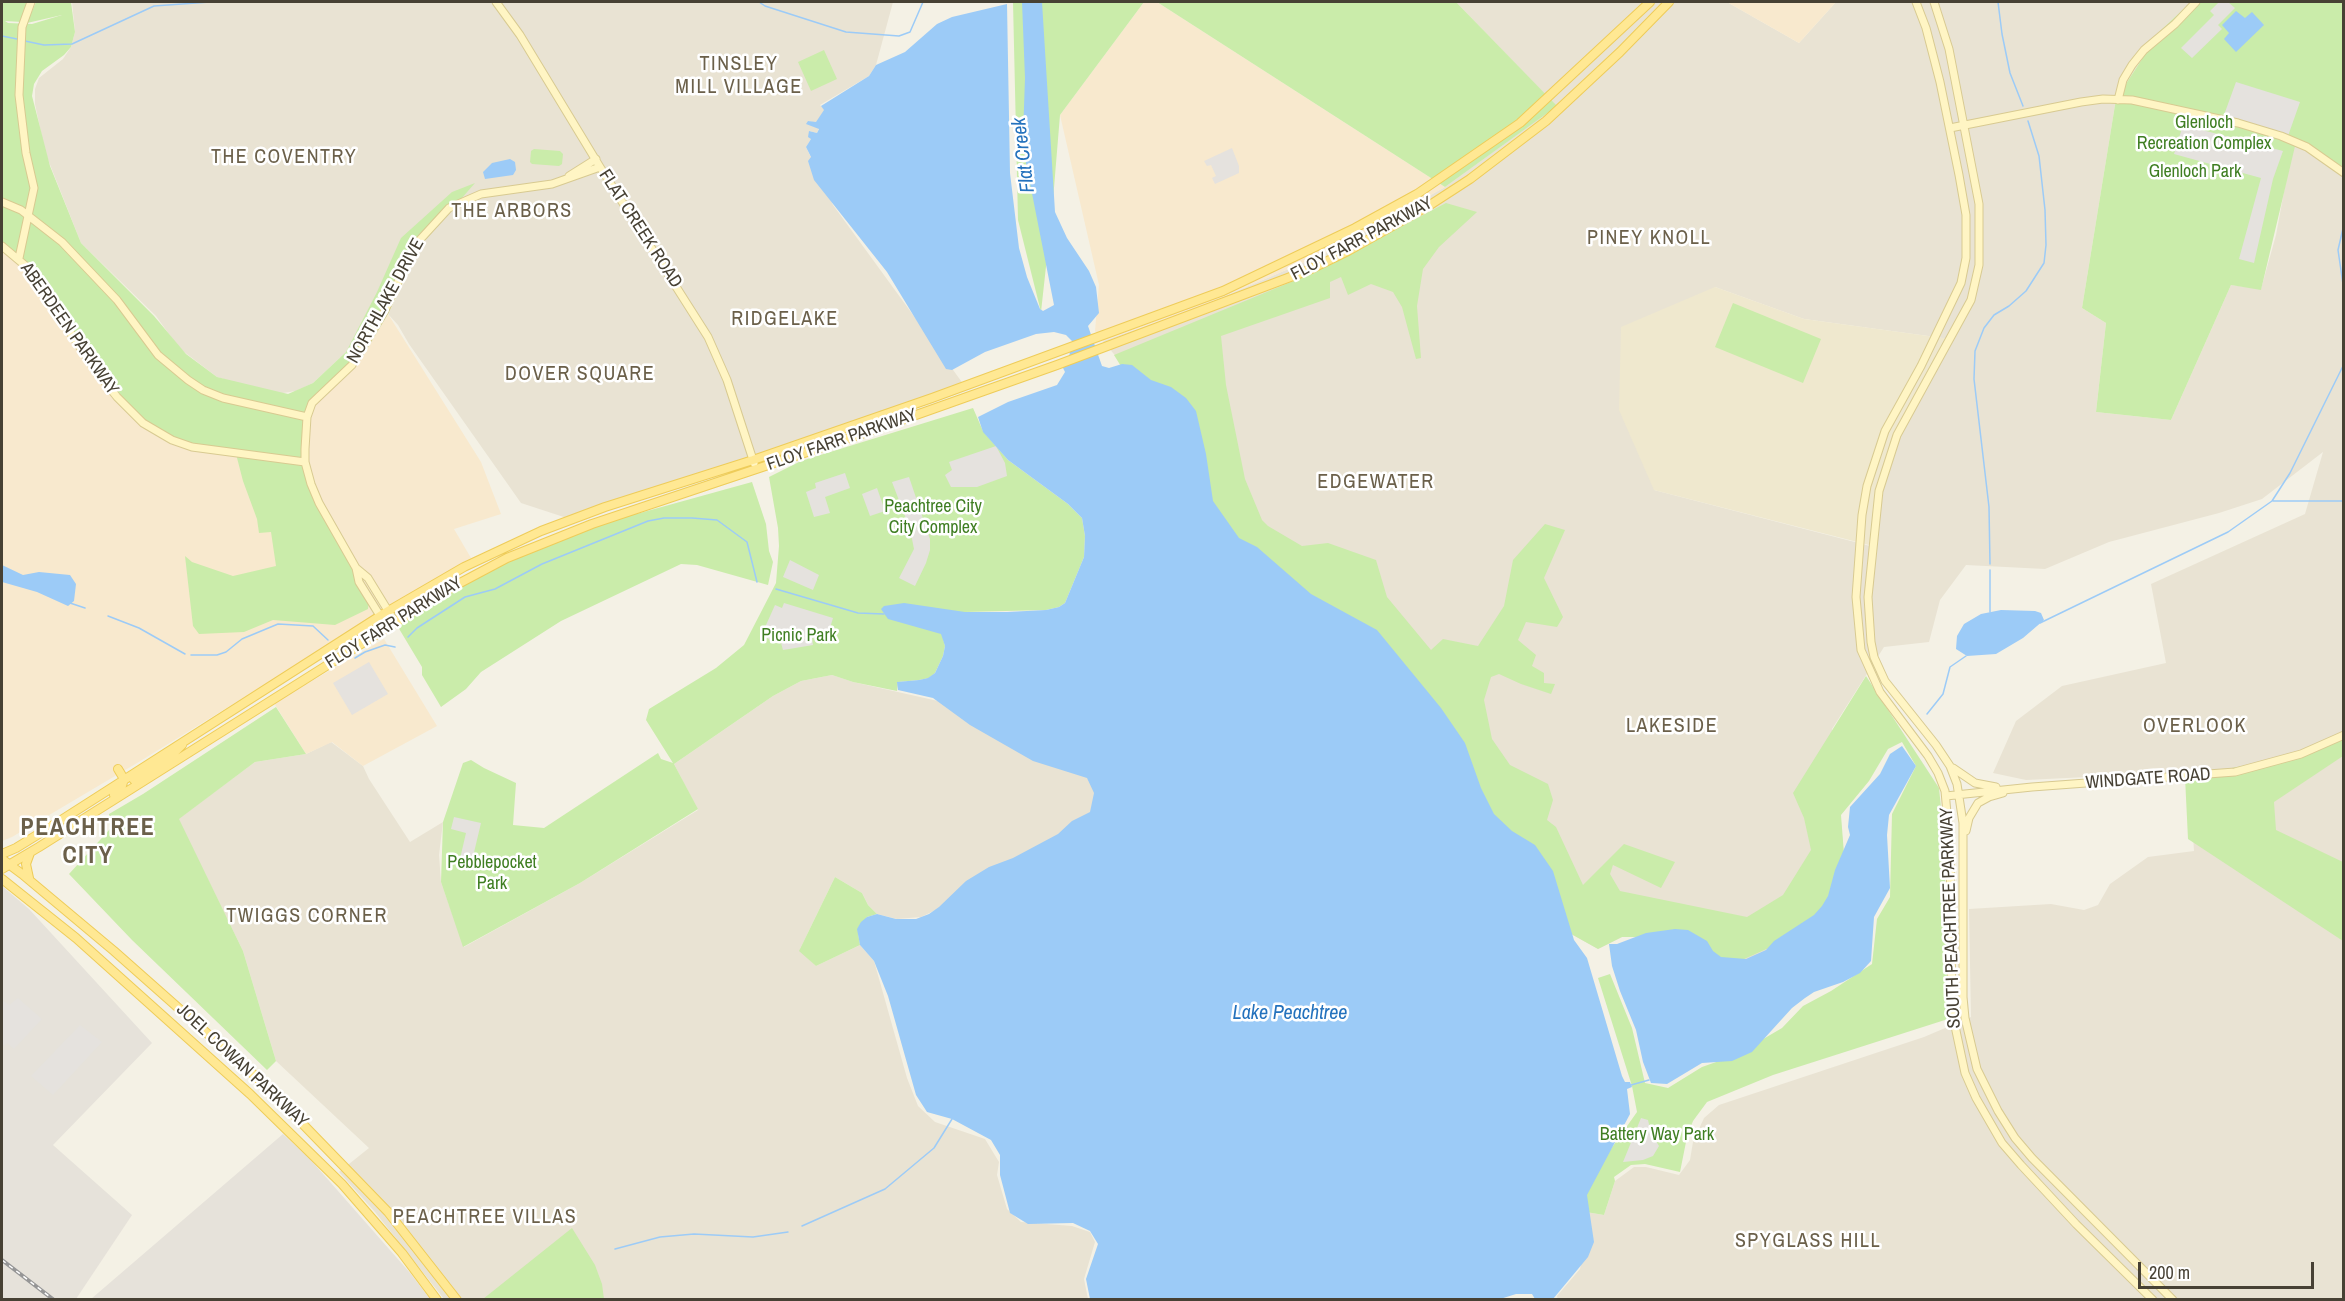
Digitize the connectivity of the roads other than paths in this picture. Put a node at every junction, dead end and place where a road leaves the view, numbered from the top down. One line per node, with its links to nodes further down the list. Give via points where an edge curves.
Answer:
1 (31, 2): 16 (street, via 21,36 19,95 26,153 34,180)
2 (496, 2): 11 (street, FLAT CREEK ROAD)
3 (1650, 2): 20 (main road, FLOY FARR PARKWAY, via 1520,123 1417,194 1314,249 1223,291 1109,334)
4 (1669, 2): 22 (main road, FLOY FARR PARKWAY, via 1546,121 1470,179 1309,270 1113,345)
5 (1916, 2): 10 (street)
6 (1934, 2): 9 (street, via 1949,49)
7 (2196, 2): 8 (street, via 2132,65)
8 (2118, 100): 9 (street, via 2081,102); 13 (street, via 2254,127 2299,142)
9 (1964, 125): 10 (street); 31 (street, via 1979,204 1979,265 1974,291 1897,435 1888,460 1877,500 1868,597 1874,657 1885,681)
10 (1950, 128): 36 (street, SOUTH PEACHTREE PARKWAY, via 1966,215 1966,258 1961,283 1885,431 1872,468 1862,515 1856,597 1861,650 1869,671 1886,702 1928,756)
11 (596, 159): 12 (street, FLAT CREEK ROAD); 14 (street, NORTHLAKE DRIVE)
12 (600, 167): 14 (street, NORTHLAKE DRIVE); 20 (street, FLAT CREEK ROAD, via 708,337 727,380)
13 (2343, 173)
14 (565, 180): 19 (street, NORTHLAKE DRIVE, via 481,194 457,203 443,214 416,244 365,346 346,372 312,403)
15 (2, 202): 16 (street)
16 (29, 216): 18 (street); 19 (street, via 62,242 117,300 158,355 188,380 223,398)
17 (2, 246): 18 (street, ABERDEEN PARKWAY)
18 (19, 258): 21 (street, ABERDEEN PARKWAY, via 93,367 143,423 192,447)
19 (307, 417): 21 (street)
20 (753, 460): 22 (street, FLAT CREEK ROAD); 24 (main road, FLOY FARR PARKWAY, via 541,531 464,567)
21 (305, 462): 23 (street, via 319,503)
22 (756, 470): 26 (main road, FLOY FARR PARKWAY, via 533,546 480,571)
23 (356, 568): 24 (street, via 368,578); 25 (street, via 359,582)
24 (388, 611): 25 (main road, FLOY FARR PARKWAY); 26 (street)
25 (380, 616): 27 (street); 29 (main road, FLOY FARR PARKWAY)
26 (395, 622): 27 (main road, FLOY FARR PARKWAY)
27 (387, 627): 33 (main road, FLOY FARR PARKWAY)
28 (2343, 735): 34 (street, WINDGATE ROAD, via 2301,754 2235,772)
29 (184, 741): 30 (main road, FLOY FARR PARKWAY); 33 (main road, via 180,749 134,780)
30 (176, 746): 32 (main road, FLOY FARR PARKWAY); 32 (main road, via 132,770 118,769)
31 (1950, 766): 34 (street, via 1984,786); 35 (street)
32 (124, 778): 37 (main road, via 120,792 75,820); 39 (main road, FLOY FARR PARKWAY)
33 (139, 784): 37 (main road, FLOY FARR PARKWAY)
34 (2032, 787): 35 (street, WINDGATE ROAD); 40 (street, via 1989,796 1978,803 1969,818)
35 (1959, 794): 36 (street, WINDGATE ROAD); 40 (street)
36 (1946, 796): 49 (street, SOUTH PEACHTREE PARKWAY, via 1952,1012 1965,1073 2002,1143 2076,1224)
37 (70, 828): 41 (main road, FLOY FARR PARKWAY)
38 (2, 848): 39 (main road)
39 (16, 848): 42 (main road, FLOY FARR PARKWAY)
40 (1962, 850): 50 (street, SOUTH PEACHTREE PARKWAY, via 1965,1018 1977,1069 1998,1112 2032,1158)
41 (31, 852): 44 (main road, FLOY FARR PARKWAY); 46 (main road, via 26,864)
42 (2, 854)
43 (2, 859): 44 (main road, JOEL COWAN PARKWAY)
44 (5, 866): 46 (main road, JOEL COWAN PARKWAY)
45 (2, 879): 47 (main road, JOEL COWAN PARKWAY, via 76,938 250,1094 342,1184)
46 (30, 880): 48 (main road, JOEL COWAN PARKWAY, via 262,1082 388,1212)
47 (437, 1299)
48 (457, 1299)
49 (2153, 1299)
50 (2173, 1299)

